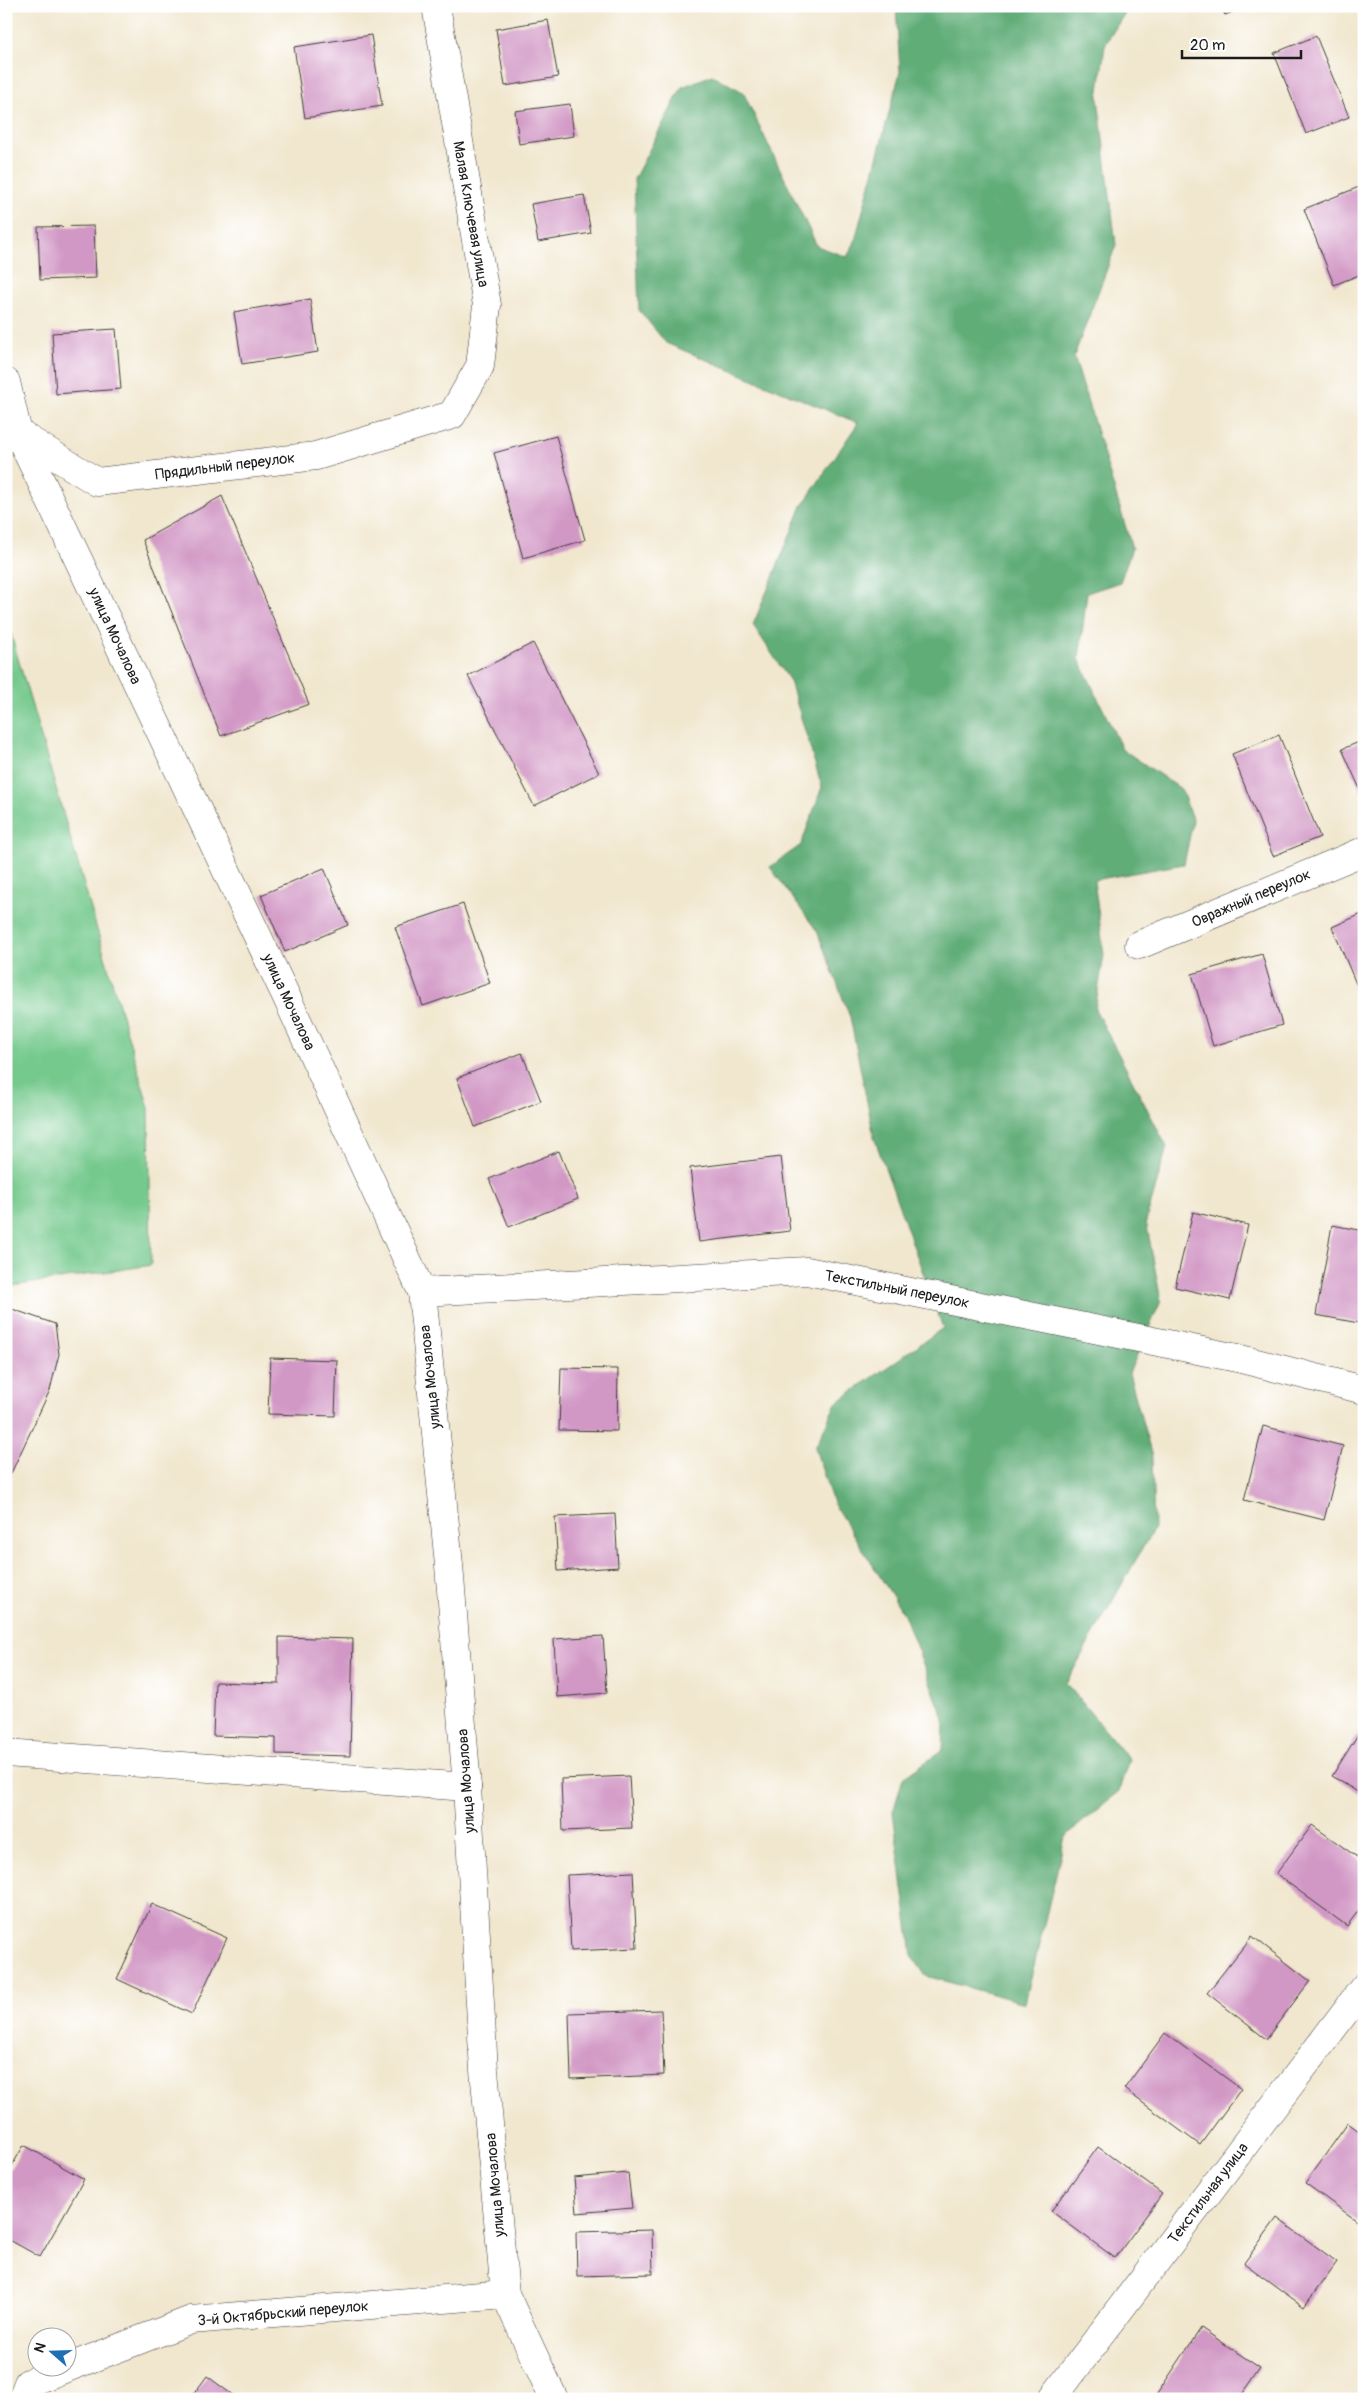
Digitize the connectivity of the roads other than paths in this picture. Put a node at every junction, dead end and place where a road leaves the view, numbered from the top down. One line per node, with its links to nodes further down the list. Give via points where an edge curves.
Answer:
1 (436, 6): 3 (street, Малая Ключевая улица, via 487,305 480,366)
2 (6, 382): 4 (street, улица Мочалова)
3 (452, 415): 4 (street, Прядильный переулок, via 316,456 97,482)
4 (12, 435): 7 (street, улица Мочалова, via 287,998)
5 (1364, 851): 6 (street, Овражный переулок)
6 (1138, 945)
7 (422, 1292): 8 (street, Текстильный переулок, via 807,1271 1237,1358); 10 (street, улица Мочалова)
8 (1364, 1390)
9 (6, 1753): 10 (street)
10 (467, 1787): 12 (street, улица Мочалова, via 484,2070)
11 (1364, 1986): 15 (street, Текстильная улица)
12 (505, 2294): 13 (street, 3-й Октябрьский переулок, via 191,2320); 14 (street, улица Мочалова)
13 (19, 2387)
14 (554, 2399)
15 (1052, 2399)

